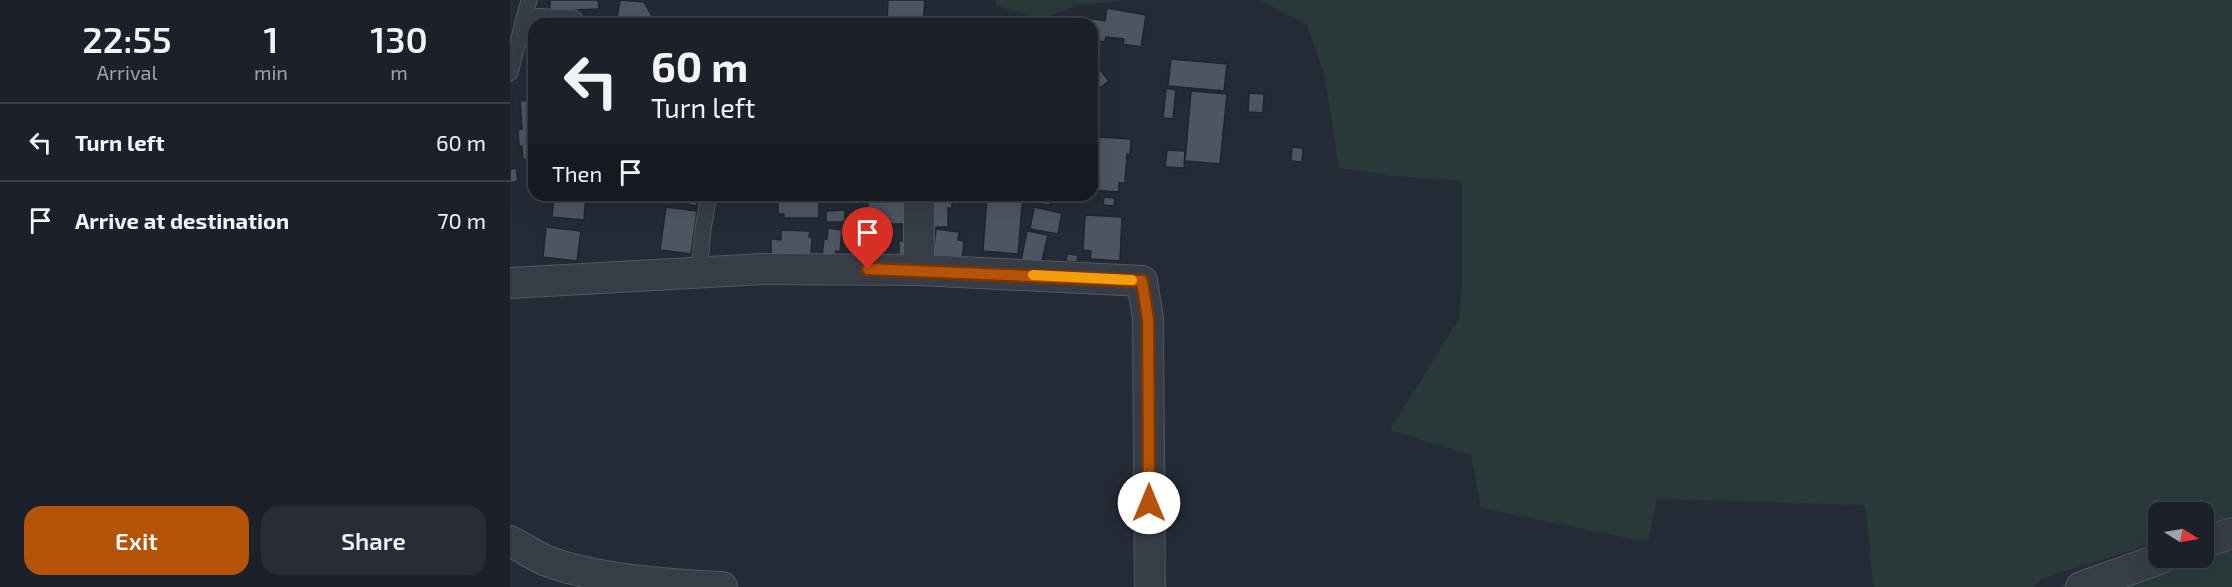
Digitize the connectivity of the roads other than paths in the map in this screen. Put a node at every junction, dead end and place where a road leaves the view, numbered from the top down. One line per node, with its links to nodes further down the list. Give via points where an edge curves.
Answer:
1 (530, 0): 2 (lane)
2 (526, 16): 3 (lane); 4 (lane)
3 (574, 18)
4 (510, 73)
5 (708, 201): 8 (lane)
6 (919, 201): 7 (street)
7 (920, 270): 8 (street, via 763,269); 15 (street, via 1142,281 1148,319)
8 (699, 273): 9 (street)
9 (510, 283)
10 (2232, 533): 11 (street)
11 (2214, 539)
12 (510, 541): 14 (street, via 553,564 578,570)
13 (2148, 563): 16 (street)
14 (722, 587)
15 (1150, 587)
16 (2081, 587)

